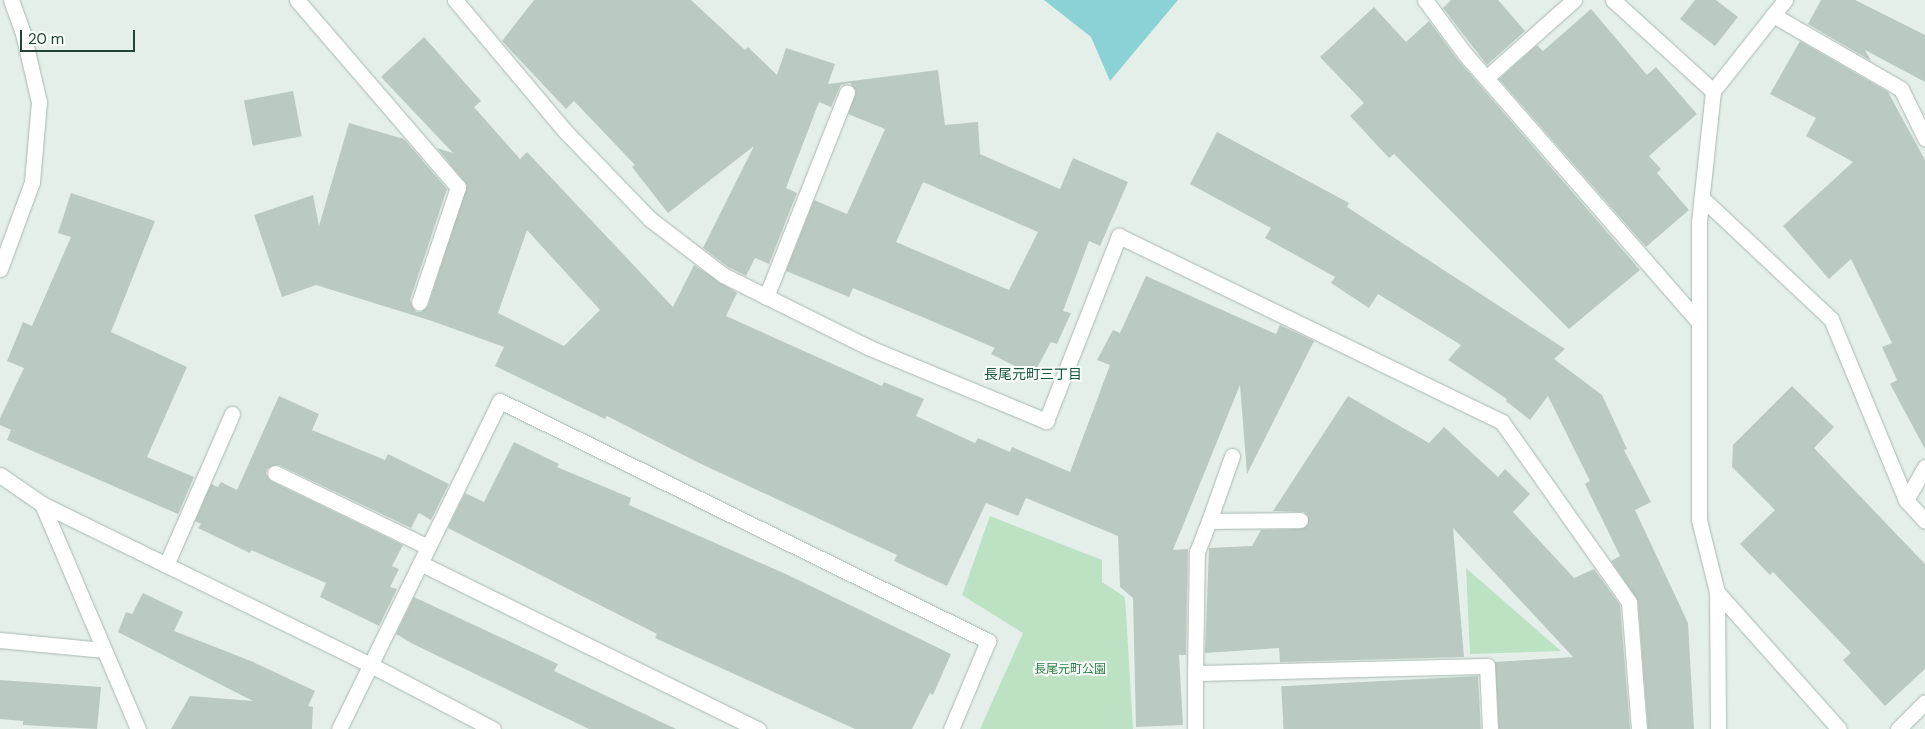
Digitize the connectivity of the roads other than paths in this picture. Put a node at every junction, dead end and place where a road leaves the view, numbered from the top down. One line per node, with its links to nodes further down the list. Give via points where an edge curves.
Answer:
1 (11, 0): 14 (street, via 23,33 39,102 32,182)
2 (297, 0): 16 (street, via 458,187)
3 (454, 0): 15 (street, via 565,131 650,219 723,275)
4 (1425, 0): 9 (street)
5 (1574, 0): 9 (street)
6 (1613, 0): 10 (street)
7 (1785, 0): 8 (street)
8 (1773, 15): 10 (street); 12 (street, via 1902,89)
9 (1486, 78): 17 (street)
10 (1713, 91): 13 (street)
11 (847, 92): 15 (street)
12 (1925, 138)
13 (1702, 198): 17 (street); 23 (street, via 1831,319)
14 (0, 269)
15 (766, 297): 44 (street, via 870,348 1046,421 1119,236 1502,422 1629,602)
16 (420, 303)
17 (1698, 321): 31 (street, via 1699,520)
18 (232, 414): 30 (street)
19 (1232, 456): 26 (street)
20 (1925, 468): 23 (street)
21 (275, 473): 28 (street)
22 (0, 475): 24 (street)
23 (1906, 500): 27 (street)
24 (42, 504): 30 (street); 33 (street)
25 (1300, 520): 26 (street)
26 (1208, 521): 35 (street, via 1197,552)
27 (1925, 521)
28 (428, 547): 29 (street); 41 (street, via 500,401 988,642)
29 (420, 563): 34 (street); 40 (street)
30 (166, 565): 34 (street)
31 (1717, 592): 45 (street); 46 (street)
32 (0, 640): 33 (street)
33 (103, 650): 37 (street)
34 (369, 664): 38 (street); 39 (street)
35 (1195, 673): 42 (street); 43 (street, via 1487,666)
36 (1925, 702): 47 (street)
37 (138, 729)
38 (339, 729)
39 (492, 729)
40 (758, 729)
41 (951, 729)
42 (1195, 729)
43 (1490, 729)
44 (1639, 729)
45 (1718, 729)
46 (1839, 729)
47 (1898, 729)

